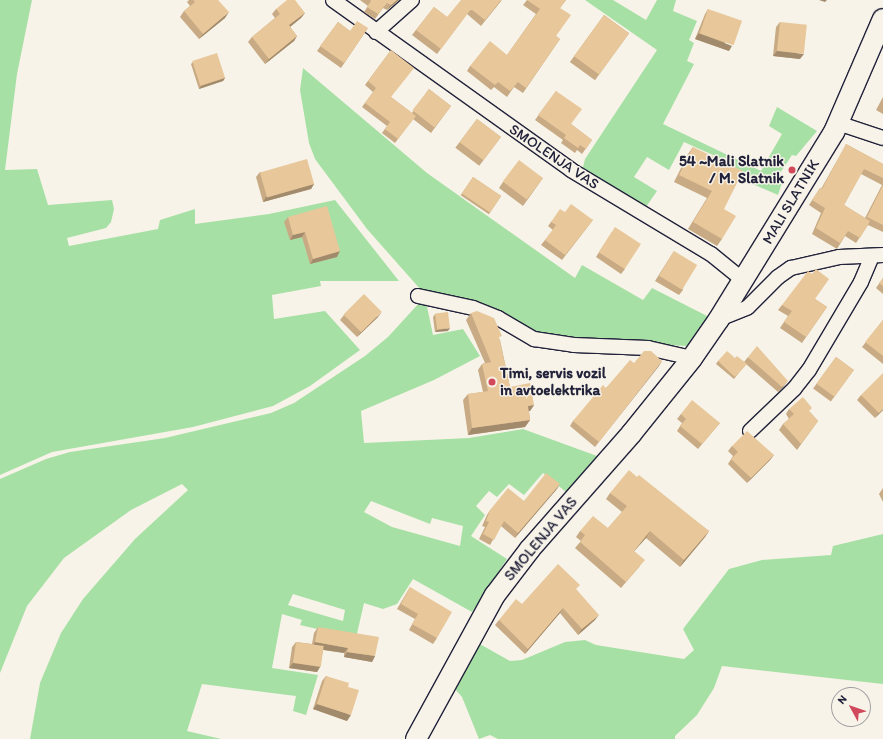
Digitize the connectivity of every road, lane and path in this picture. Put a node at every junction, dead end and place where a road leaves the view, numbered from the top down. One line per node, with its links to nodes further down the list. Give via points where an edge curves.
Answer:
1 (333, 0): 4 (street, SMOLENJA VAS)
2 (412, 0): 4 (street)
3 (883, 19): 5 (main road, MALI SLATNIK)
4 (376, 32): 8 (street, SMOLENJA VAS, via 572,170 711,254)
5 (838, 123): 6 (street); 8 (main road, MALI SLATNIK)
6 (883, 138)
7 (878, 256): 10 (street, via 839,257 791,268 778,277 748,307); 12 (street, via 809,370 794,389)
8 (743, 280): 10 (main road, SMOLENJA VAS)
9 (418, 296): 11 (street, via 473,308 498,318 534,339 574,346 648,348)
10 (719, 319): 11 (main road, SMOLENJA VAS)
11 (692, 358): 13 (main road, SMOLENJA VAS, via 495,595)
12 (750, 431)
13 (416, 739)

